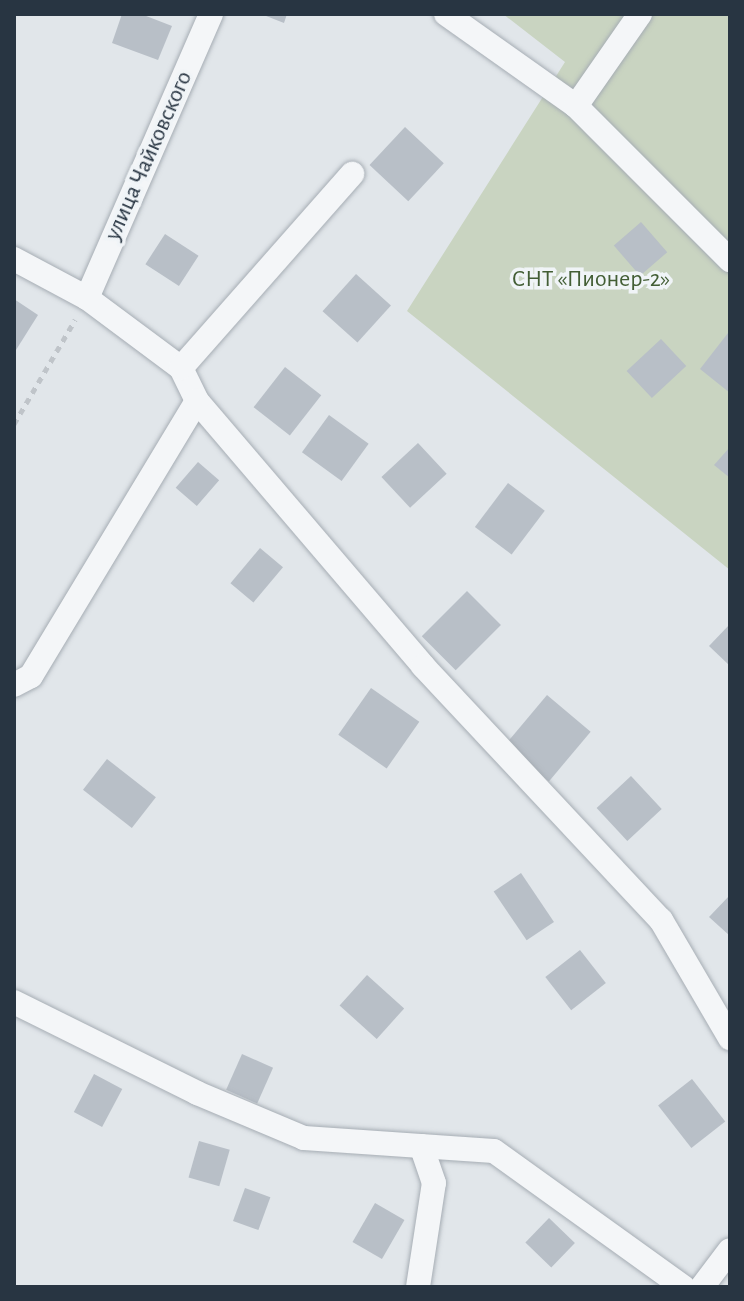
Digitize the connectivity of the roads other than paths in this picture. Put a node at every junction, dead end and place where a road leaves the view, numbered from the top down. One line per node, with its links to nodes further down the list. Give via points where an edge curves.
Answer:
1 (211, 14): 8 (street, улица Чайковского)
2 (446, 14): 4 (street)
3 (640, 14): 4 (street)
4 (576, 106): 7 (street)
5 (352, 174): 9 (street)
6 (14, 259): 8 (street)
7 (730, 260)
8 (87, 298): 9 (street)
9 (181, 368): 10 (street)
10 (197, 401): 11 (street, via 31,676); 13 (street, via 423,666 661,920)
11 (14, 685)
12 (14, 1002): 14 (street, via 197,1093 304,1138)
13 (730, 1038)
14 (421, 1146): 16 (street, via 434,1183); 17 (street, via 494,1151)
15 (730, 1250): 18 (street)
16 (418, 1287)
17 (683, 1287)
18 (702, 1287)

